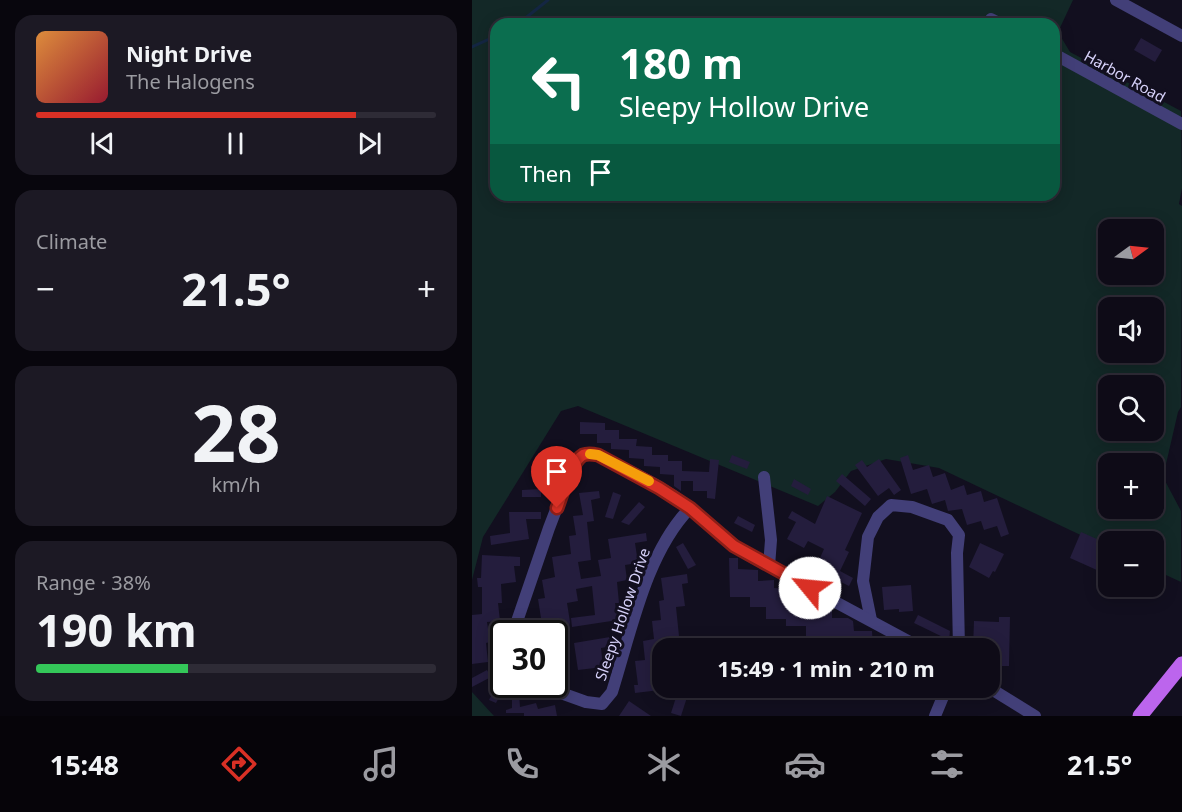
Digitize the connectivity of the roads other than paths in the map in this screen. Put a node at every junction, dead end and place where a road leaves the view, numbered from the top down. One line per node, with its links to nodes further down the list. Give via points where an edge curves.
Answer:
1 (1116, 0): 2 (street)
2 (1182, 36)
3 (1060, 57): 4 (street, Harbor Road)
4 (1182, 124)
5 (764, 477): 7 (street, via 771,540)
6 (690, 508): 7 (street, via 734,546); 8 (street, via 598,455 583,456 572,468); 14 (street, Sleepy Hollow Drive, via 663,542 651,568 612,692 602,704)
7 (769, 566): 9 (street)
8 (517, 620)
9 (871, 620): 10 (street); 11 (street, via 863,581 868,537 878,517 891,505 912,507 948,520 958,535)
10 (903, 638)
11 (960, 638)
12 (1182, 664): 18 (main road)
13 (1000, 694): 17 (street)
14 (568, 696)
15 (942, 698): 16 (street)
16 (935, 716)
17 (1035, 716)
18 (1140, 716)

